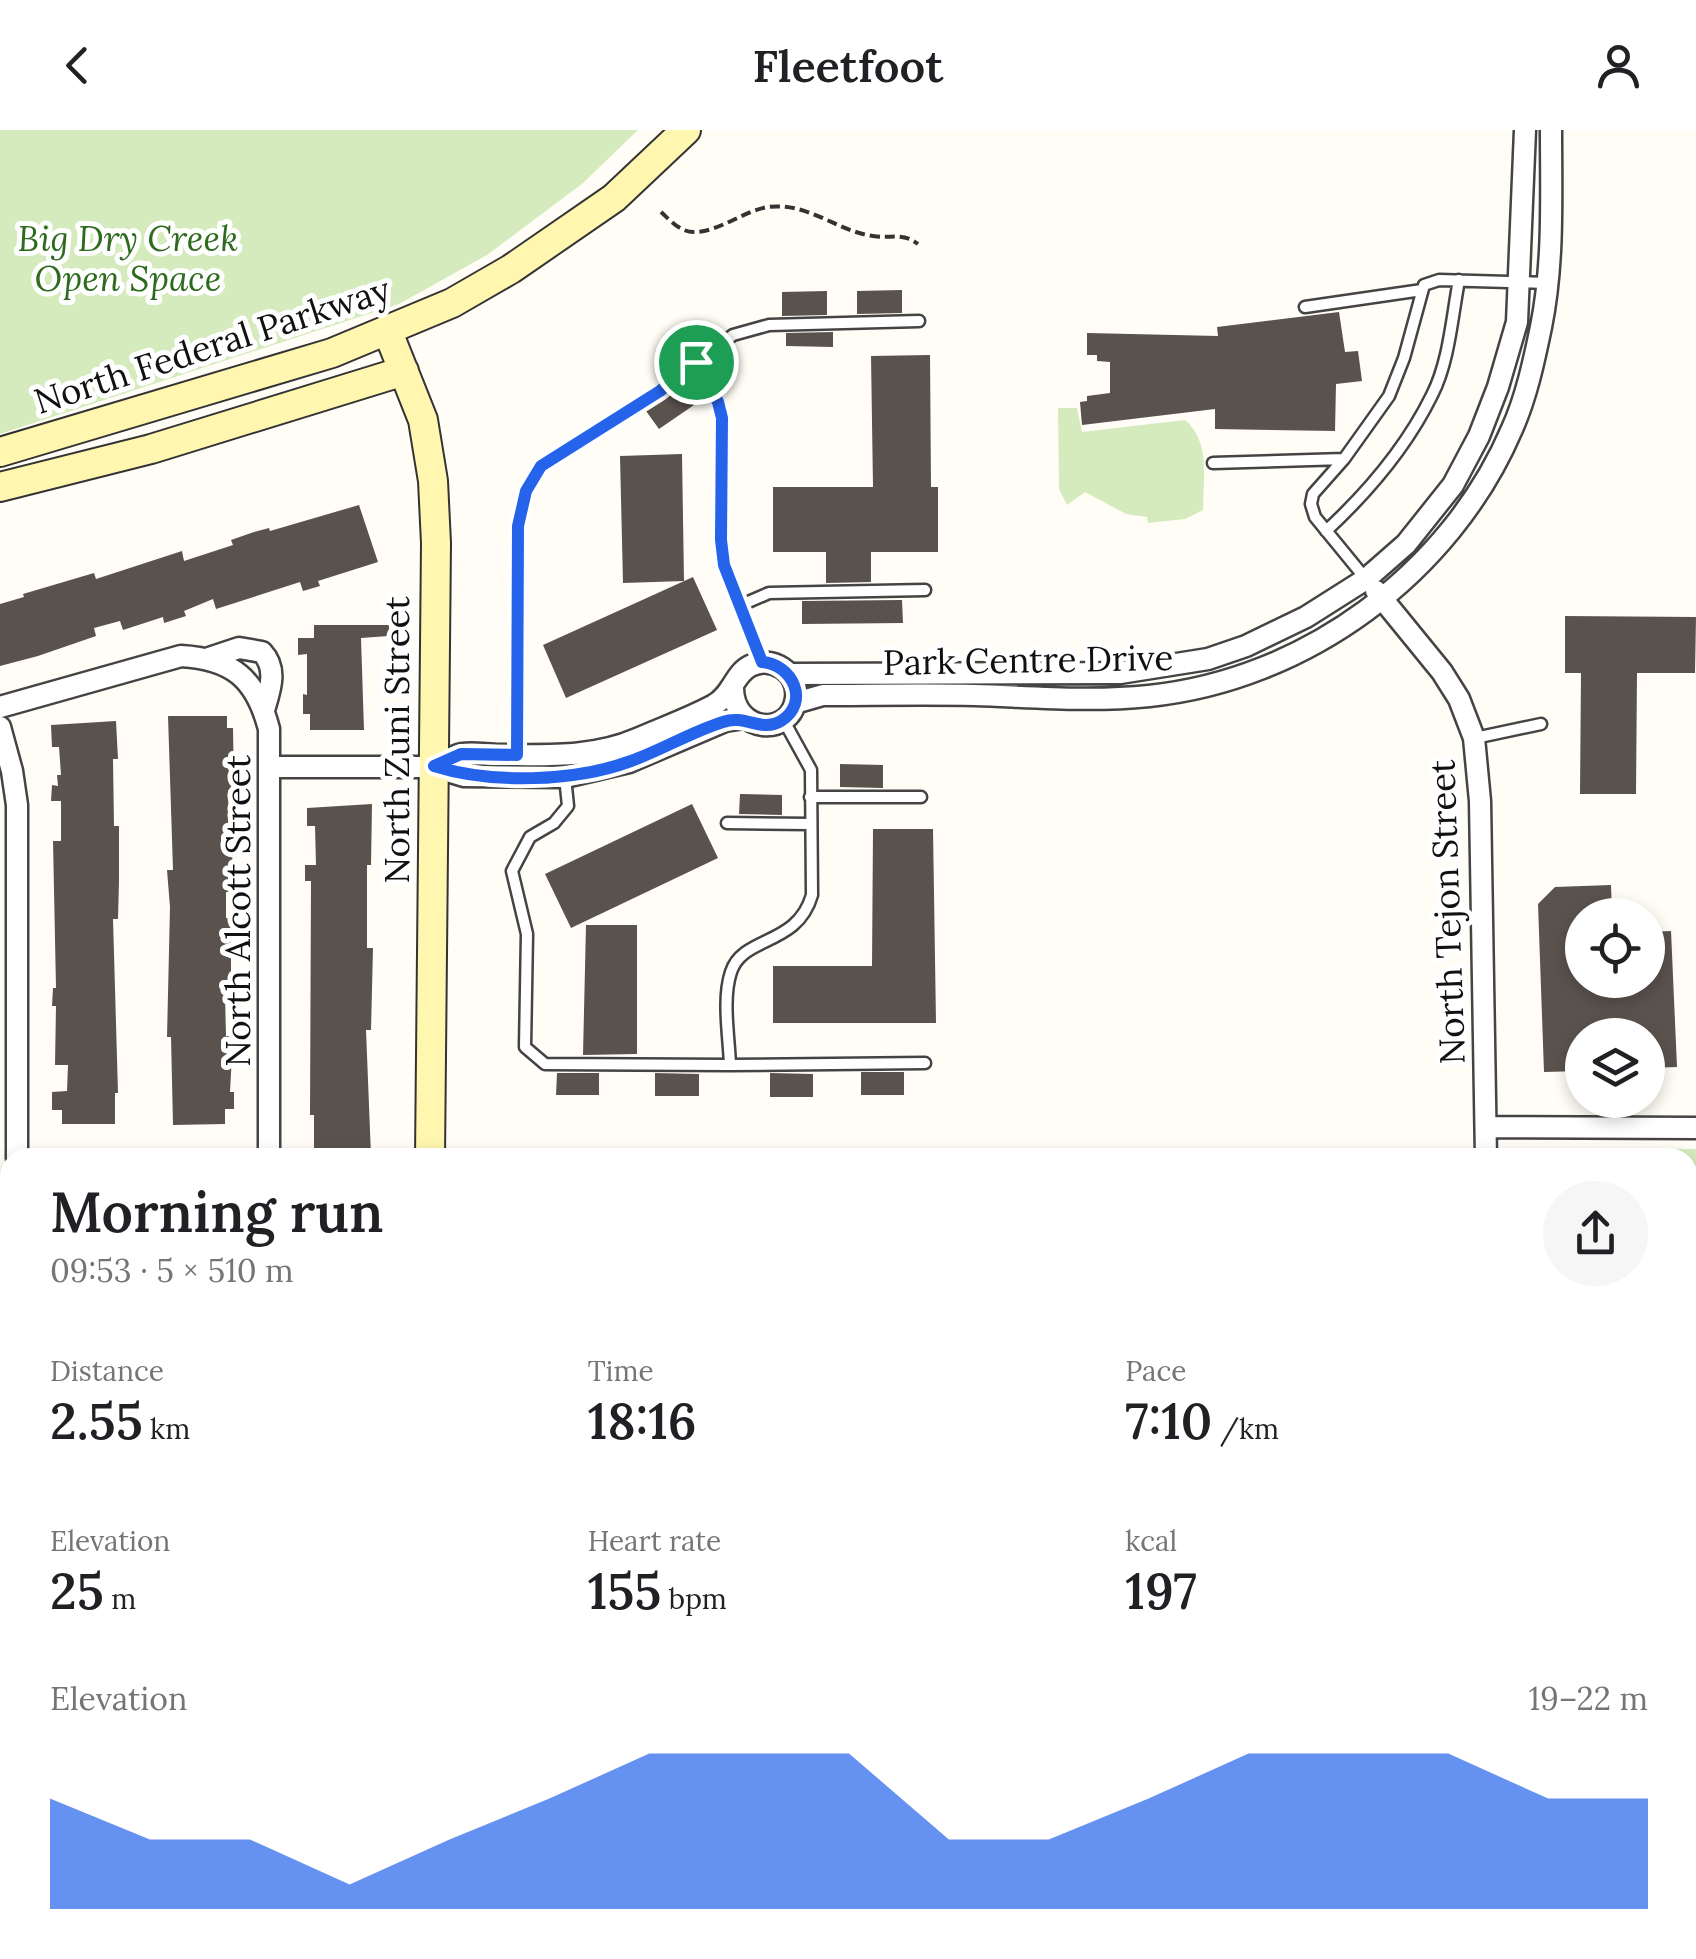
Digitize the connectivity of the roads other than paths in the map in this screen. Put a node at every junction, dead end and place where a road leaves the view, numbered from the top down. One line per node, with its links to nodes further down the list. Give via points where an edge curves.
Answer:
1 (686, 130): 10 (main road, North Federal Parkway, via 614,198 523,261)
2 (1525, 130): 5 (street, Park Centre Drive)
3 (1551, 130): 6 (street, Park Centre Drive)
4 (1459, 280): 5 (lane); 7 (lane, via 1430,281); 17 (lane, via 1434,392 1368,489)
5 (1520, 282): 6 (lane); 18 (street, Park Centre Drive, via 1517,322 1479,436 1442,500)
6 (1547, 283): 20 (street, Park Centre Drive, via 1527,381 1506,440 1463,513)
7 (1422, 290): 8 (lane); 14 (lane, via 1389,396)
8 (1305, 308)
9 (919, 321): 11 (lane, via 769,325 733,335)
10 (388, 332): 12 (main road, North Zuni Street); 13 (main road, North Federal Parkway)
11 (696, 362): 21 (lane, via 722,418 721,540); 33 (lane, via 558,453 526,491 518,526)
12 (404, 371): 16 (main road, via 150,450); 35 (main road, North Zuni Street, via 423,420 433,481)
13 (0, 452)
14 (1344, 459): 15 (lane); 17 (lane, via 1313,494 1315,517)
15 (1213, 463)
16 (0, 486)
17 (1326, 532): 18 (lane)
18 (1366, 579): 20 (street, North Tejon Street); 24 (street, Park Centre Drive, via 1246,646 1194,661 1120,673)
19 (925, 590): 21 (lane, via 769,593)
20 (1382, 599): 28 (street, Park Centre Drive, via 1312,646 1192,689 1076,699 823,695); 32 (street, North Tejon Street, via 1442,672)
21 (740, 606): 23 (lane)
22 (209, 658): 26 (street, via 181,656); 27 (street, North Alcott Street, via 240,674); 27 (street, via 239,648 262,652 272,680)
23 (762, 662): 24 (street); 25 (street, via 743,671)
24 (790, 674): 28 (street, via 796,693)
25 (733, 690): 29 (street); 33 (street, via 630,742 566,756)
26 (0, 707)
27 (264, 710): 34 (street, North Alcott Street)
28 (789, 712): 29 (street, via 763,726); 37 (lane, via 811,770)
29 (744, 718): 36 (street, via 629,762)
30 (1541, 724): 32 (lane)
31 (0, 727): 45 (street, via 16,805)
32 (1474, 738): 43 (street, North Tejon Street)
33 (517, 755): 35 (street, via 461,754)
34 (270, 766): 35 (street); 46 (street, North Alcott Street)
35 (434, 766): 36 (street, via 464,776); 47 (main road, North Zuni Street)
36 (565, 777): 42 (lane, via 568,806 530,837 512,871 527,934 525,1047 545,1064)
37 (810, 797): 38 (lane); 40 (lane)
38 (921, 797)
39 (727, 823): 40 (lane)
40 (810, 824): 42 (lane, via 807,912 732,968)
41 (925, 1062): 42 (lane)
42 (730, 1065)
43 (1486, 1127): 44 (street); 48 (street, North Tejon Street)
44 (1696, 1128)
45 (16, 1148)
46 (269, 1148)
47 (430, 1148)
48 (1486, 1148)

